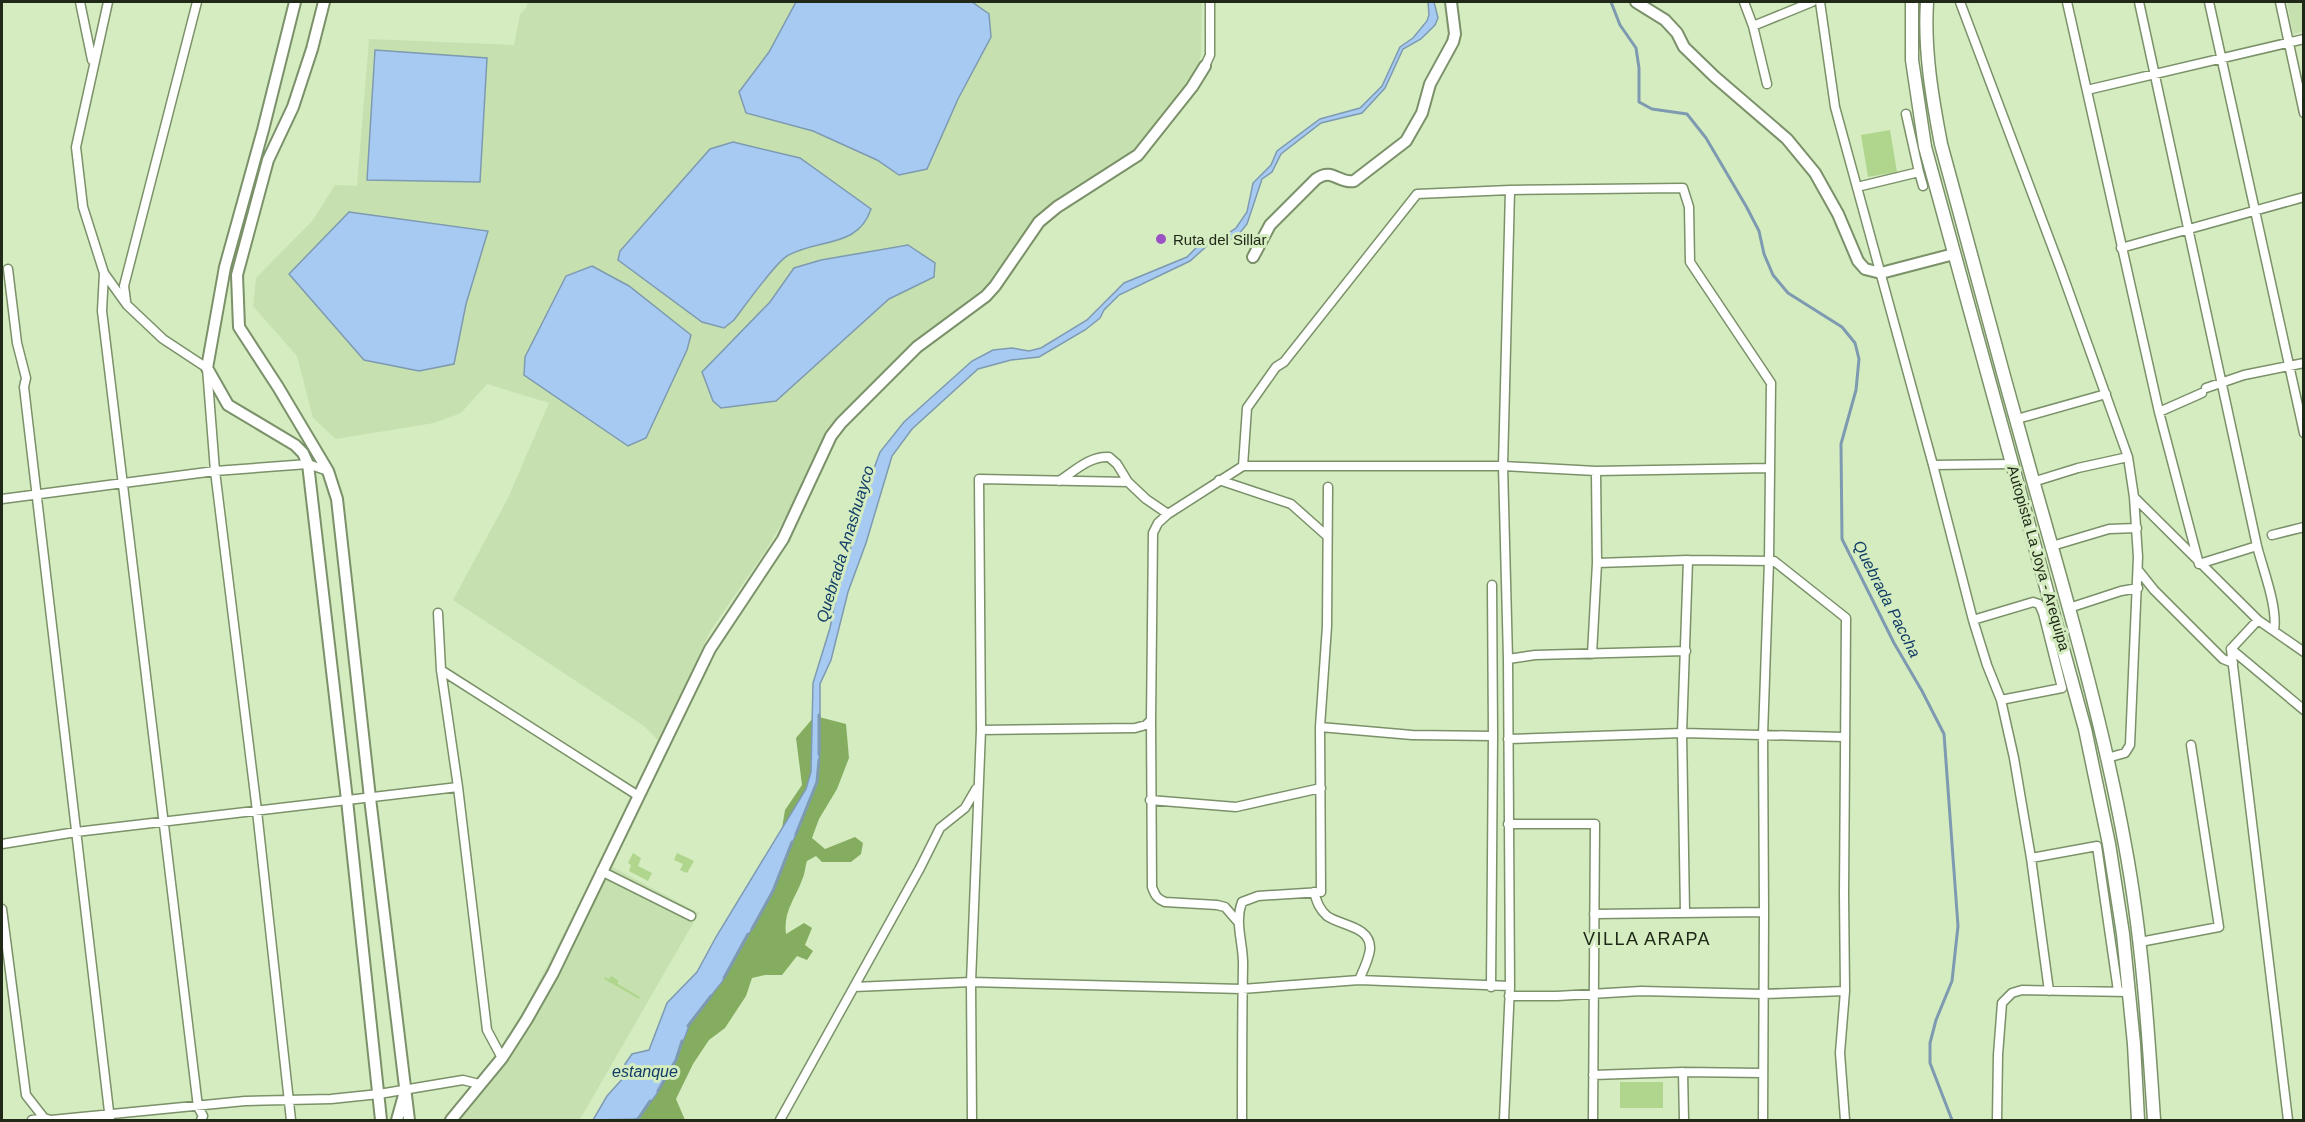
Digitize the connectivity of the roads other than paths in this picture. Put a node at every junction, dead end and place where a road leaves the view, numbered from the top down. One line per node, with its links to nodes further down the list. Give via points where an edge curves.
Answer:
1 (80, 2): 23 (street)
2 (108, 2): 23 (street)
3 (197, 2): 43 (street, via 124,286)
4 (295, 2): 46 (street, via 225,267)
5 (324, 2): 60 (street, via 293,107 268,160 237,275 238,327)
6 (1210, 2): 24 (street, via 1210,55)
7 (1451, 2): 39 (street, via 1453,42 1406,141 1354,181 1330,174 1316,179 1270,225)
8 (1635, 2): 42 (street, via 1665,20 1684,47 1787,139 1815,173 1858,261 1866,269)
9 (1744, 2): 19 (street)
10 (1812, 2): 19 (street)
11 (1820, 2): 32 (street, via 1835,107)
12 (1912, 2): 38 (main road, Autopista La Joya - Arequipa, via 1912,60 1925,147)
13 (1927, 2): 50 (main road, Autopista La Joya - Arequipa, via 1931,91 1941,144)
14 (1960, 2): 48 (street)
15 (2067, 2): 27 (street)
16 (2139, 2): 25 (street)
17 (2209, 2): 22 (street)
18 (2280, 2): 21 (street)
19 (1753, 26): 26 (street)
20 (2304, 39): 21 (street)
21 (2289, 43): 22 (street); 28 (street)
22 (2222, 58): 25 (street); 35 (street)
23 (93, 63): 41 (street, via 76,147 83,207)
24 (1205, 66): 113 (street, via 1138,155 1039,222 986,296 917,347 841,423 831,436 783,539 710,649)
25 (2154, 73): 27 (street); 36 (street)
26 (1767, 84)
27 (2087, 90): 37 (street)
28 (2303, 109)
29 (1906, 114): 30 (street)
30 (1919, 172): 31 (street); 32 (street)
31 (1923, 186)
32 (1857, 187): 42 (street)
33 (1510, 190): 56 (street, via 1417,194 1247,408); 57 (street); 58 (street, via 1683,188 1689,207 1690,262 1771,383)
34 (2304, 197): 35 (street)
35 (2256, 210): 36 (street); 45 (street)
36 (2189, 228): 37 (street); 47 (street)
37 (2121, 248): 49 (street)
38 (1954, 254): 42 (street); 54 (main road, Autopista La Joya - Arequipa)
39 (1253, 257)
40 (8, 269): 68 (street, via 17,343 26,378)
41 (104, 273): 43 (street); 66 (street, via 102,311)
42 (1881, 273): 55 (street)
43 (127, 305): 46 (street, via 163,339)
44 (2304, 363): 45 (street)
45 (2289, 366): 47 (street); 51 (street)
46 (207, 368): 53 (street, via 228,405 295,445); 59 (street)
47 (2223, 382): 49 (street); 77 (street)
48 (2106, 394): 50 (street); 52 (street)
49 (2159, 412): 81 (street)
50 (2016, 419): 65 (main road, Autopista La Joya - Arequipa)
51 (2304, 433)
52 (2128, 457): 65 (street); 69 (street)
53 (308, 464): 59 (street); 60 (street); 115 (street)
54 (2013, 464): 55 (street); 86 (main road, Autopista La Joya - Arequipa)
55 (1933, 465): 88 (street)
56 (1243, 466): 57 (street); 62 (street)
57 (1503, 466): 61 (street); 95 (street)
58 (1770, 468): 61 (street); 79 (street)
59 (215, 471): 66 (street); 117 (street)
60 (328, 471): 114 (street, via 337,499)
61 (1596, 471): 80 (street)
62 (1219, 480): 71 (street); 75 (street, via 1291,504)
63 (1058, 482): 64 (street); 64 (street, via 1101,456 1110,457); 102 (street, via 979,478)
64 (1128, 482): 71 (street)
65 (2034, 482): 76 (main road, Autopista La Joya - Arequipa)
66 (124, 483): 68 (street); 118 (street)
67 (1328, 487): 75 (street)
68 (37, 496): 70 (street); 120 (street)
69 (2134, 497): 73 (street); 81 (street)
70 (2, 499)
71 (1168, 513): 100 (street, via 1153,533)
72 (2304, 527): 74 (street)
73 (2137, 528): 76 (street, via 2109,530); 82 (street)
74 (2272, 535)
75 (1327, 536): 101 (street, via 1327,626)
76 (2052, 546): 85 (main road, Autopista La Joya - Arequipa)
77 (2257, 546): 81 (street); 90 (street, via 2273,610)
78 (1688, 560): 79 (street); 80 (street); 92 (street)
79 (1769, 561): 104 (street); 106 (street, via 1846,618)
80 (1597, 563): 94 (street)
81 (2199, 564): 89 (street)
82 (2138, 570): 84 (street); 96 (street, via 2223,659)
83 (1492, 585): 105 (street)
84 (2138, 588): 85 (street); 109 (street, via 2130,745 2125,753)
85 (2069, 608): 109 (main road, Autopista La Joya - Arequipa)
86 (2048, 612): 88 (street, via 2033,602); 98 (street, via 2062,688); 140 (main road, Autopista La Joya - Arequipa, via 2080,709 2104,817 2123,934)
87 (438, 613): 97 (street)
88 (1973, 620): 98 (street)
89 (2258, 620): 90 (street); 91 (street)
90 (2274, 631): 93 (street)
91 (2231, 649): 96 (street); 99 (street)
92 (1686, 651): 94 (street); 103 (street)
93 (2304, 652)
94 (1592, 654): 95 (street)
95 (1508, 659): 107 (street)
96 (2233, 663): 172 (street)
97 (441, 670): 111 (street); 113 (street)
98 (2001, 700): 122 (street)
99 (2304, 710)
100 (1151, 720): 102 (street, via 1135,728); 116 (street)
101 (1320, 727): 105 (street, via 1412,735); 112 (street)
102 (981, 730): 110 (street)
103 (1682, 733): 104 (street); 107 (street); 127 (street)
104 (1762, 735): 106 (street); 126 (street)
105 (1493, 736): 135 (street)
106 (1844, 737): 138 (street)
107 (1508, 739): 119 (street)
108 (2190, 745): 131 (street, via 2219,927)
109 (2107, 759): 131 (main road, Autopista La Joya - Arequipa)
110 (978, 786): 133 (street); 134 (street, via 965,808 940,828)
111 (458, 787): 114 (street); 143 (street, via 487,1030)
112 (1322, 788): 116 (street, via 1236,807); 124 (street, via 1321,892)
113 (637, 795): 123 (street)
114 (370, 798): 115 (street); 148 (street)
115 (347, 800): 117 (street); 149 (street)
116 (1150, 800): 130 (street, via 1152,887 1158,900 1225,907)
117 (257, 811): 118 (street); 150 (street)
118 (164, 822): 120 (street); 151 (street)
119 (1508, 824): 128 (street, via 1595,824); 137 (street)
120 (76, 832): 121 (street); 153 (street)
121 (2, 844)
122 (2031, 858): 139 (street); 140 (street, via 2097,846)
123 (601, 871): 129 (street); 143 (street, via 553,973)
124 (1314, 891): 130 (street, via 1248,898 1242,903); 132 (street, via 1318,906 1328,916 1365,934 1370,949)
125 (2, 909): 152 (street, via 26,1095)
126 (1764, 912): 127 (street); 142 (street)
127 (1684, 913): 128 (street)
128 (1594, 914): 141 (street)
129 (691, 916)
130 (1238, 922): 136 (street, via 1244,964)
131 (2140, 942): 171 (main road, Autopista La Joya - Arequipa)
132 (1359, 980): 135 (street); 136 (street)
133 (971, 982): 134 (street); 136 (street); 162 (street)
134 (854, 987): 161 (street)
135 (1491, 987): 137 (street)
136 (1242, 989): 163 (street)
137 (1509, 991): 141 (street); 164 (street)
138 (1845, 991): 142 (street); 168 (street, via 1840,1053)
139 (2049, 991): 140 (street); 169 (street, via 2022,990 2002,1003)
140 (2123, 991): 170 (main road, Autopista La Joya - Arequipa)
141 (1594, 994): 142 (street); 146 (street)
142 (1763, 994): 145 (street)
143 (502, 1058): 147 (street)
144 (1683, 1072): 145 (street); 146 (street); 166 (street)
145 (1762, 1073): 167 (street)
146 (1593, 1075): 165 (street)
147 (479, 1084): 148 (street, via 463,1080); 160 (street)
148 (406, 1089): 149 (street); 158 (street); 159 (street)
149 (379, 1094): 150 (street); 157 (street)
150 (287, 1100): 151 (street); 156 (street)
151 (198, 1107): 153 (street); 155 (street)
152 (44, 1118): 153 (street); 154 (street)
153 (109, 1118)
154 (32, 1120)
155 (201, 1120)
156 (291, 1120)
157 (381, 1120)
158 (397, 1120)
159 (409, 1120)
160 (451, 1120)
161 (780, 1120)
162 (972, 1120)
163 (1242, 1120)
164 (1504, 1120)
165 (1593, 1120)
166 (1684, 1120)
167 (1763, 1120)
168 (1845, 1120)
169 (1997, 1120)
170 (2138, 1120)
171 (2154, 1120)
172 (2288, 1120)

